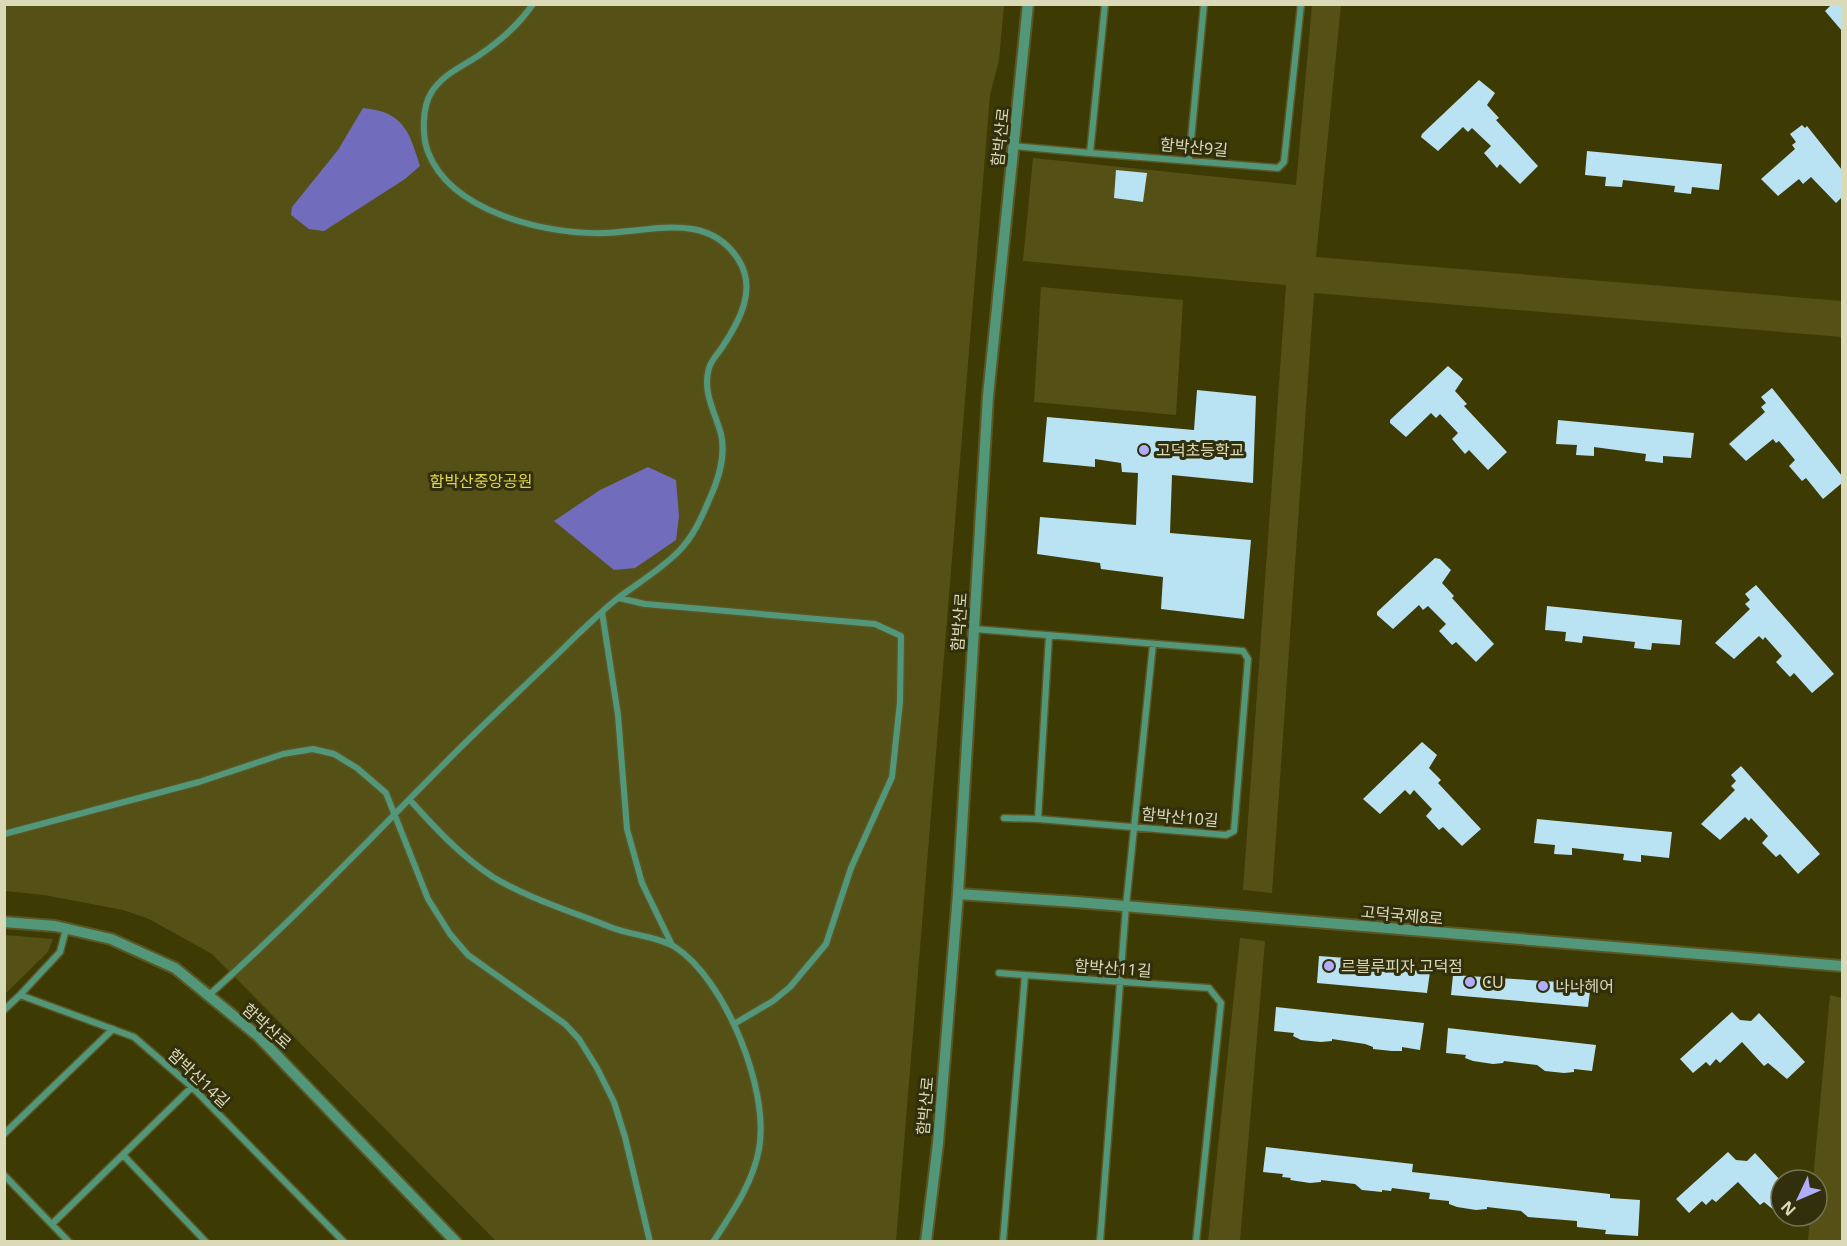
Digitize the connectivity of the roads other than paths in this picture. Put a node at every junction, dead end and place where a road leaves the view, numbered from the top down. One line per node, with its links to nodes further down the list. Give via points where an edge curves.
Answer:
1 (533, 4): 9 (street, via 521,22 477,57 446,75 429,95 424,116 426,147 436,171 451,187 482,206 550,228 606,233 655,226 693,229 721,240 739,260 749,285 743,310 710,364 707,380 709,402 722,437 721,466 712,495 695,531 679,551)
2 (1028, 4): 6 (street, 함박산로)
3 (1105, 4): 7 (street)
4 (1204, 4): 8 (street)
5 (1301, 4): 8 (street, 함박산9길, via 1284,162 1278,168)
6 (1014, 146): 7 (street, 함박산9길); 11 (street, 함박산로, via 988,396)
7 (1090, 153): 8 (street, 함박산9길)
8 (1189, 161)
9 (619, 598): 10 (street); 32 (street, via 645,604 865,623 901,636 900,702 892,777 851,868 826,944 790,987)
10 (602, 612): 14 (street); 24 (street, via 618,715 627,829 642,882)
11 (973, 628): 12 (street, 함박산10길); 20 (street, 함박산로)
12 (1049, 636): 13 (street, 함박산10길); 17 (street)
13 (1153, 644): 18 (street); 18 (street, 함박산10길, via 1243,651 1248,659 1234,831 1227,835)
14 (410, 800): 15 (street); 24 (street, via 465,857 495,878 624,933)
15 (394, 817): 19 (street, via 386,793 374,780 334,754 313,749); 30 (street); 43 (street, via 428,899 450,934 468,955 565,1024 597,1068 626,1137)
16 (1004, 818): 17 (street, 함박산10길)
17 (1038, 819): 18 (street, 함박산10길)
18 (1134, 827): 21 (street)
19 (4, 834)
20 (958, 894): 21 (street, 고덕국제8로); 45 (street, 함박산로)
21 (1125, 906): 25 (street, 고덕국제8로); 28 (street)
22 (4, 922): 23 (street, 함박산로)
23 (66, 929): 29 (street, via 60,952); 30 (street, 함박산로, via 111,939 175,968)
24 (672, 945): 32 (street, via 689,957 707,979)
25 (1842, 966)
26 (999, 974): 27 (street, 함박산11길)
27 (1024, 975): 28 (street, 함박산11길); 46 (street)
28 (1121, 982): 47 (street); 48 (street, 함박산11길, via 1209,988 1221,1003)
29 (20, 995): 31 (street); 33 (street, 함박산14길)
30 (209, 995): 42 (street, 함박산로, via 258,1036)
31 (4, 1010)
32 (734, 1024): 44 (street, via 760,1099 759,1150 750,1180)
33 (113, 1029): 34 (street, 함박산14길, via 134,1037); 35 (street)
34 (192, 1087): 36 (street); 41 (street, 함박산14길)
35 (4, 1134)
36 (123, 1155): 38 (street); 40 (street)
37 (4, 1175): 38 (street)
38 (52, 1224): 39 (street)
39 (69, 1242)
40 (206, 1242)
41 (344, 1242)
42 (456, 1242)
43 (650, 1242)
44 (713, 1242)
45 (926, 1242)
46 (1003, 1242)
47 (1100, 1242)
48 (1196, 1242)

